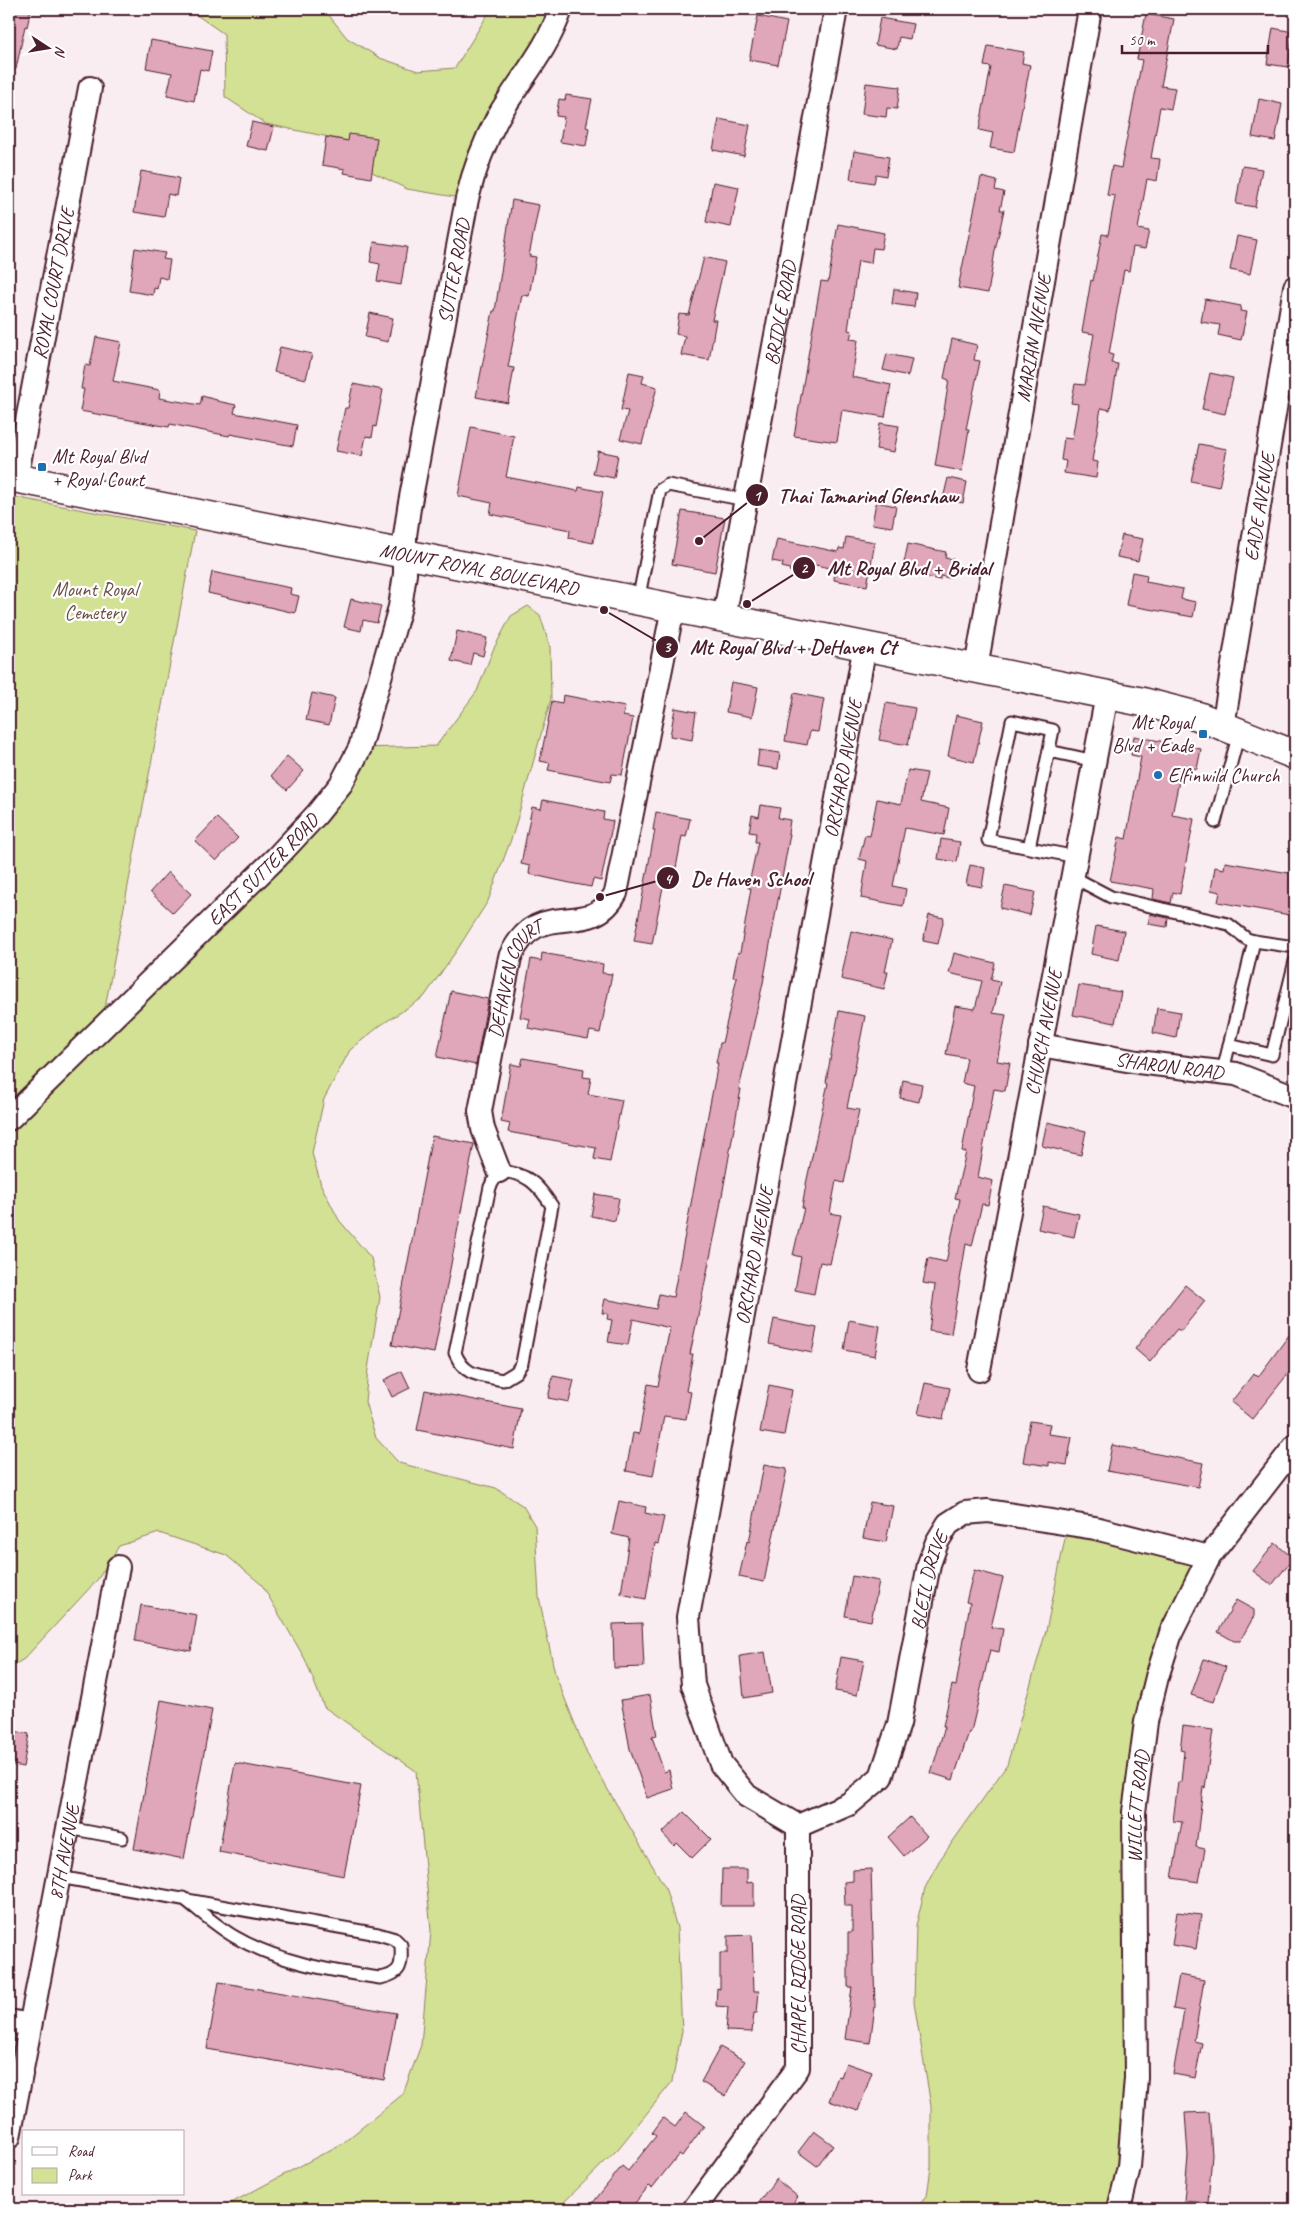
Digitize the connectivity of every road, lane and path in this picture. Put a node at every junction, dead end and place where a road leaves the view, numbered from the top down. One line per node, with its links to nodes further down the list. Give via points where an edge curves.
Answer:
1 (561, 9): 8 (street, SUTTER ROAD, via 551,37 498,117 473,175 409,508)
2 (836, 9): 7 (street, BRIDLE ROAD)
3 (1090, 9): 13 (street, MARIAN AVENUE)
4 (90, 88): 6 (street, ROYAL COURT DRIVE)
5 (1295, 287): 15 (street, EADE AVENUE)
6 (12, 478): 8 (main road, MOUNT ROYAL BOULEVARD)
7 (746, 500): 9 (lane, via 668,486 660,490); 11 (street, BRIDLE ROAD)
8 (405, 554): 9 (main road, MOUNT ROYAL BOULEVARD); 29 (street, EAST SUTTER ROAD, via 400,607 381,680 360,748 341,784 276,858)
9 (638, 602): 10 (main road, MOUNT ROYAL BOULEVARD)
10 (673, 608): 11 (main road, MOUNT ROYAL BOULEVARD); 30 (street, DEHAVEN COURT, via 616,893 604,911 593,916 549,922 528,930 510,957 480,1110 483,1129)
11 (724, 618): 12 (main road, MOUNT ROYAL BOULEVARD)
12 (866, 646): 13 (main road, MOUNT ROYAL BOULEVARD); 35 (street, ORCHARD AVENUE, via 688,1617 693,1685 721,1764 747,1796)
13 (976, 668): 14 (main road, MOUNT ROYAL BOULEVARD)
14 (1107, 694): 15 (main road, MOUNT ROYAL BOULEVARD, via 1198,716); 18 (street, CHURCH AVENUE)
15 (1231, 729): 17 (main road, MOUNT ROYAL BOULEVARD); 19 (lane)
16 (1049, 751): 18 (lane); 20 (lane); 20 (lane, via 1053,730 1012,720 988,840)
17 (1295, 755)
18 (1094, 761): 21 (street, CHURCH AVENUE)
19 (1216, 822)
20 (1029, 848): 21 (lane)
21 (1075, 867): 22 (lane, via 1111,897 1228,924); 25 (street, CHURCH AVENUE)
22 (1254, 941): 23 (lane); 26 (lane)
23 (1295, 948)
24 (1295, 961): 26 (lane, via 1272,1055)
25 (1040, 1045): 27 (street, SHARON ROAD, via 1138,1062); 31 (street, CHURCH AVENUE)
26 (1228, 1045): 27 (lane)
27 (1223, 1072): 28 (street, SHARON ROAD, via 1249,1077)
28 (1295, 1097)
29 (9, 1119)
30 (499, 1171): 30 (lane, via 490,1187 455,1354 466,1370 503,1380 516,1372 522,1363 552,1206 541,1188 518,1172)
31 (979, 1370)
32 (1295, 1446): 33 (street, WILLETT ROAD)
33 (1209, 1557): 35 (street, BLEIL DRIVE, via 1095,1528 988,1511 965,1513 948,1524 929,1564 899,1724 881,1777 848,1804); 43 (street, WILLETT ROAD, via 1171,1633 1156,1677 1142,1749 1134,1812 1136,2078 1129,2167)
34 (118, 1567): 36 (street, 8TH AVENUE)
35 (798, 1826): 42 (street, CHAPEL RIDGE ROAD, via 798,2068)
36 (68, 1828): 37 (lane); 38 (street, 8TH AVENUE)
37 (122, 1838)
38 (59, 1877): 39 (lane); 40 (street, 8TH AVENUE)
39 (183, 1898): 39 (lane, via 378,1934 401,1944 402,1960 392,1976 380,1978 292,1960 236,1938)
40 (20, 2023): 41 (street, 8TH AVENUE)
41 (9, 2136)
42 (694, 2209)
43 (1119, 2209)

